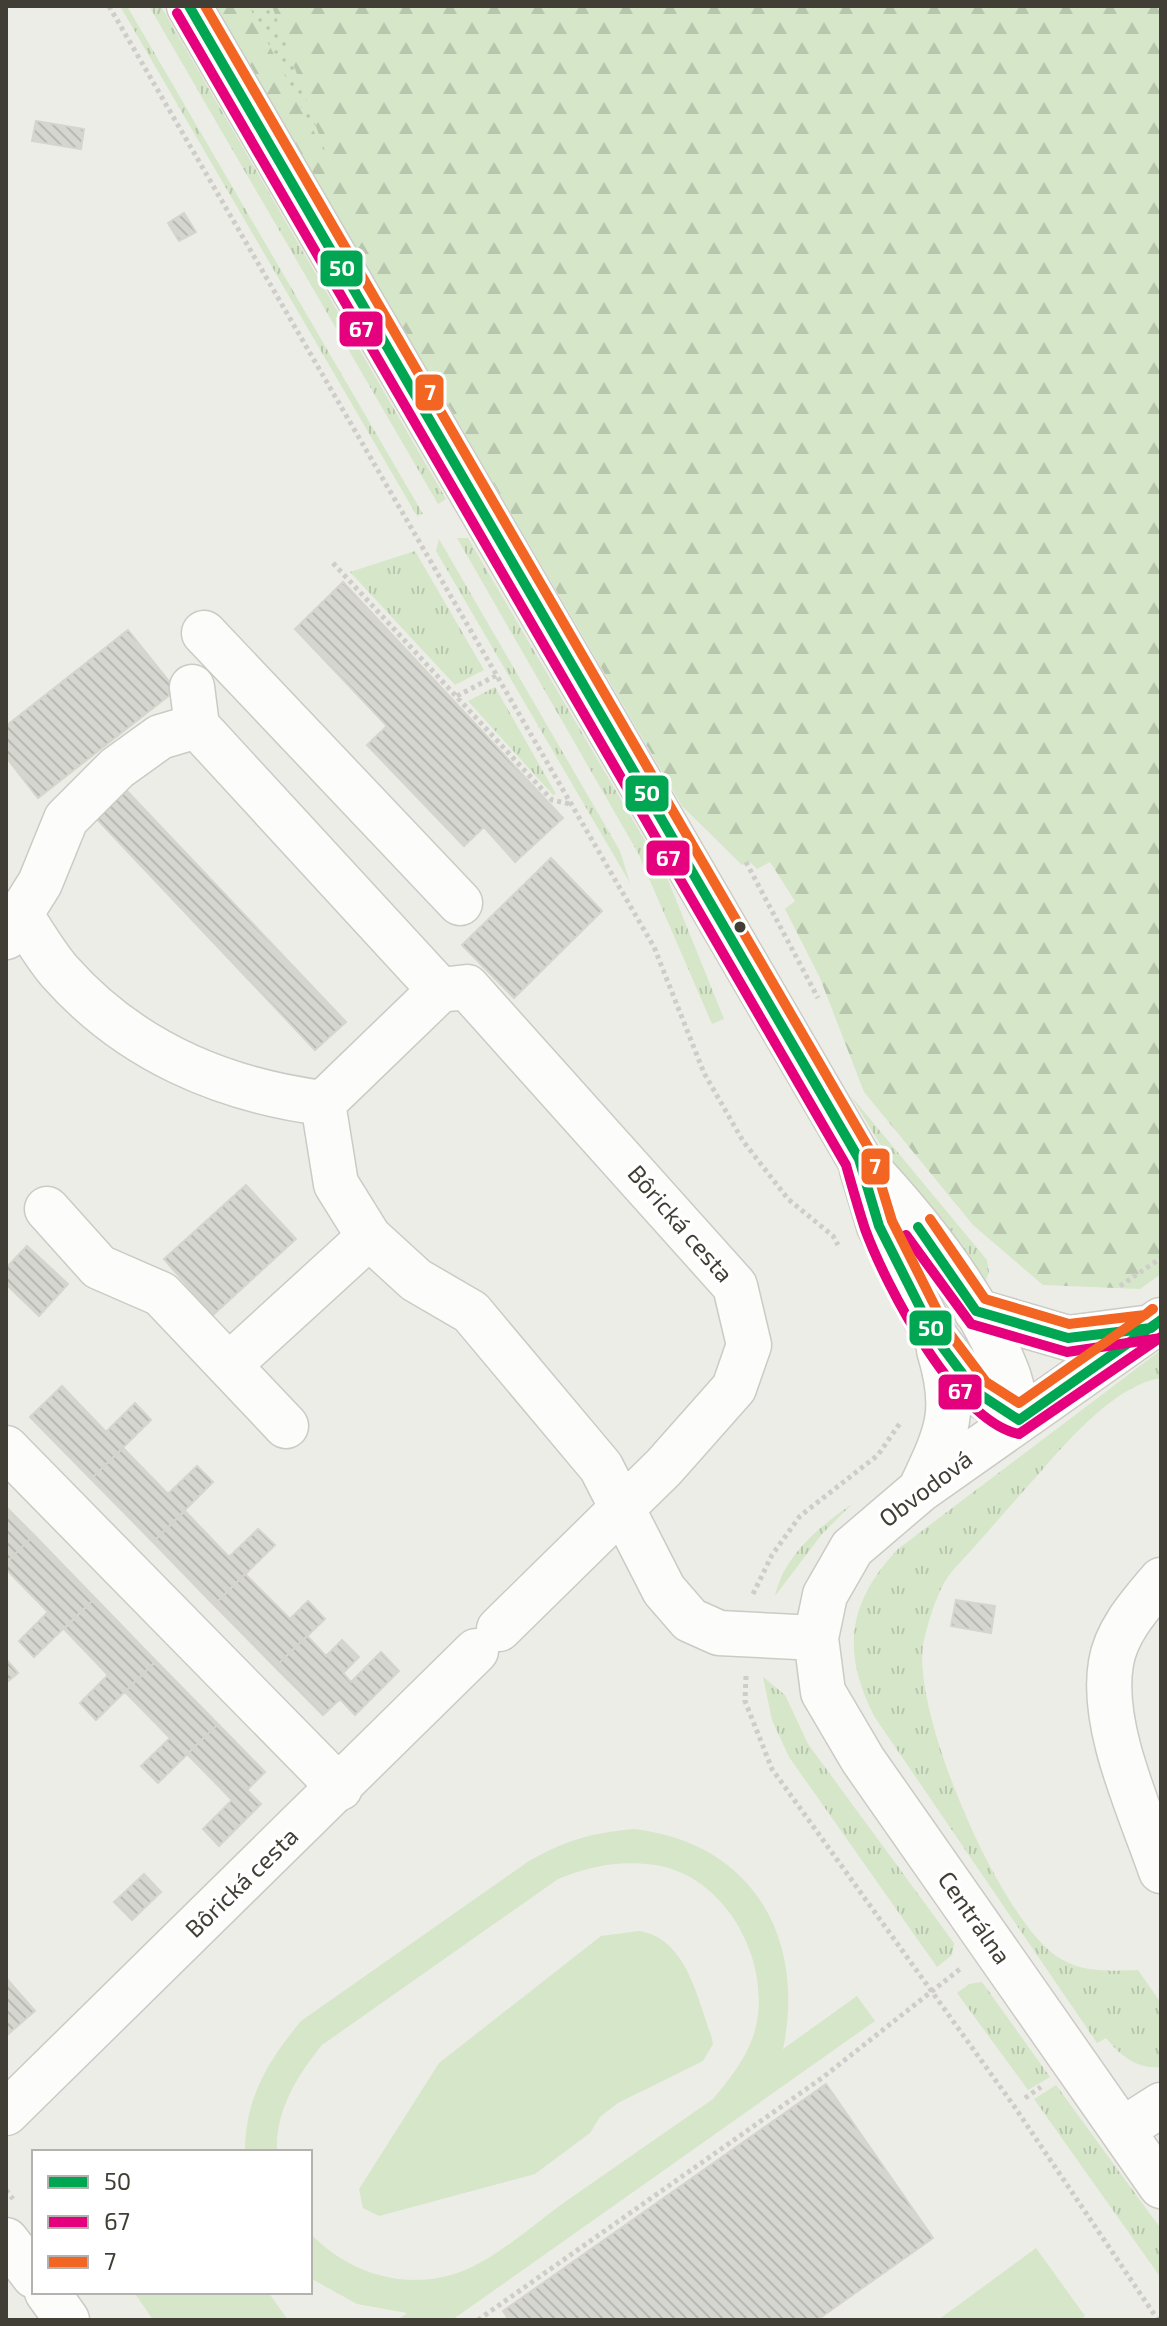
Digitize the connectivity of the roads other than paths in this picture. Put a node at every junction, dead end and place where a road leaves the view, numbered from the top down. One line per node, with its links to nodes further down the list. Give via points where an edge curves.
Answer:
1 (189, 6): 7 (street)
2 (204, 633): 3 (street)
3 (460, 903)
4 (14, 927): 5 (street, via 66,819 117,768 195,706); 6 (street, via 138,1042 269,1096)
5 (440, 990): 6 (street); 18 (street, Bôrická cesta, via 467,987 735,1286 749,1345 734,1388)
6 (323, 1103): 9 (street, via 336,1184)
7 (859, 1159): 10 (street, via 903,1206); 12 (street, via 879,1226)
8 (47, 1209): 13 (street, via 99,1267 161,1294)
9 (369, 1237): 13 (street); 18 (street, via 416,1280 471,1312 601,1467)
10 (976, 1311): 11 (street, via 1068,1338); 14 (street, via 1007,1373)
11 (1156, 1324): 14 (street, Obvodová)
12 (935, 1337): 14 (street, via 976,1392); 17 (street, via 951,1390 944,1441)
13 (229, 1365): 15 (street)
14 (1019, 1420): 17 (street, Obvodová)
15 (286, 1426)
16 (6, 1448): 21 (street)
17 (920, 1490): 20 (street, Obvodová, via 852,1548 825,1595)
18 (622, 1509): 20 (street, via 664,1590 690,1620 719,1633); 21 (street, Bôrická cesta)
19 (1161, 1580): 22 (street, via 1124,1629 1111,1663 1111,1707 1118,1744)
20 (816, 1638): 25 (street, Centrálna, via 823,1692 863,1760)
21 (340, 1788): 24 (street, Bôrická cesta)
22 (1161, 1871)
23 (1161, 2105): 25 (street)
24 (6, 2113)
25 (1122, 2130): 26 (street, Centrálna)
26 (1161, 2186)
27 (6, 2240): 28 (street)
28 (32, 2273)
29 (48, 2294): 30 (street)
30 (67, 2320)

